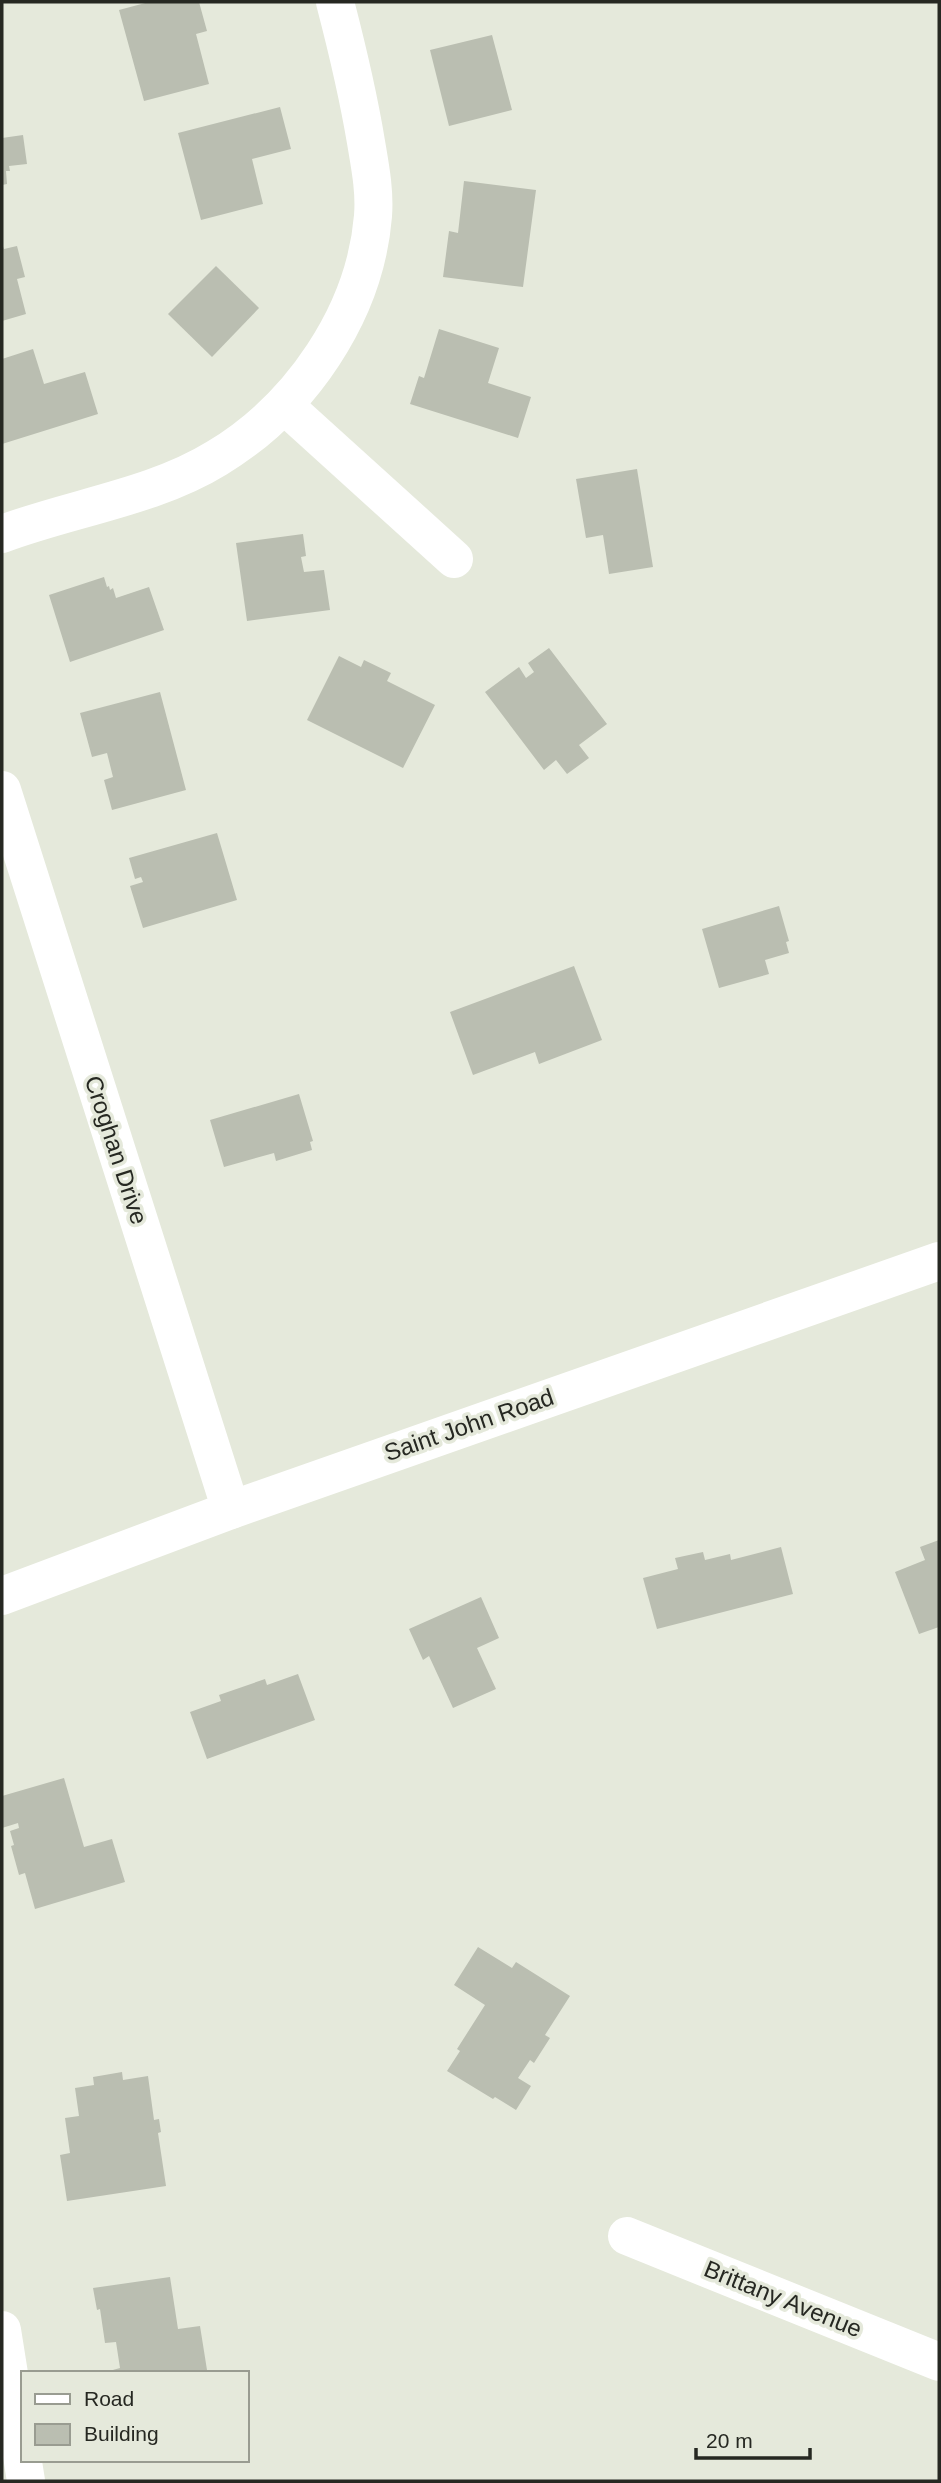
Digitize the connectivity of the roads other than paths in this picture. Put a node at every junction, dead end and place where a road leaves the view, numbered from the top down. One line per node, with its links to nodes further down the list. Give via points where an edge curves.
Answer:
1 (335, 2): 2 (street, via 355,80 372,180 373,214 368,248 346,313)
2 (285, 405): 3 (street, via 217,459 163,484); 4 (street)
3 (2, 534)
4 (454, 559)
5 (2, 790): 7 (street, Croghan Drive)
6 (939, 1261): 7 (street, Saint John Road)
7 (231, 1510): 8 (street, Saint John Road)
8 (2, 1596)
9 (626, 2236): 11 (street, Brittany Avenue)
10 (2, 2330): 12 (street)
11 (939, 2362)
12 (21, 2450)
13 (23, 2462): 14 (street)
14 (26, 2481)

